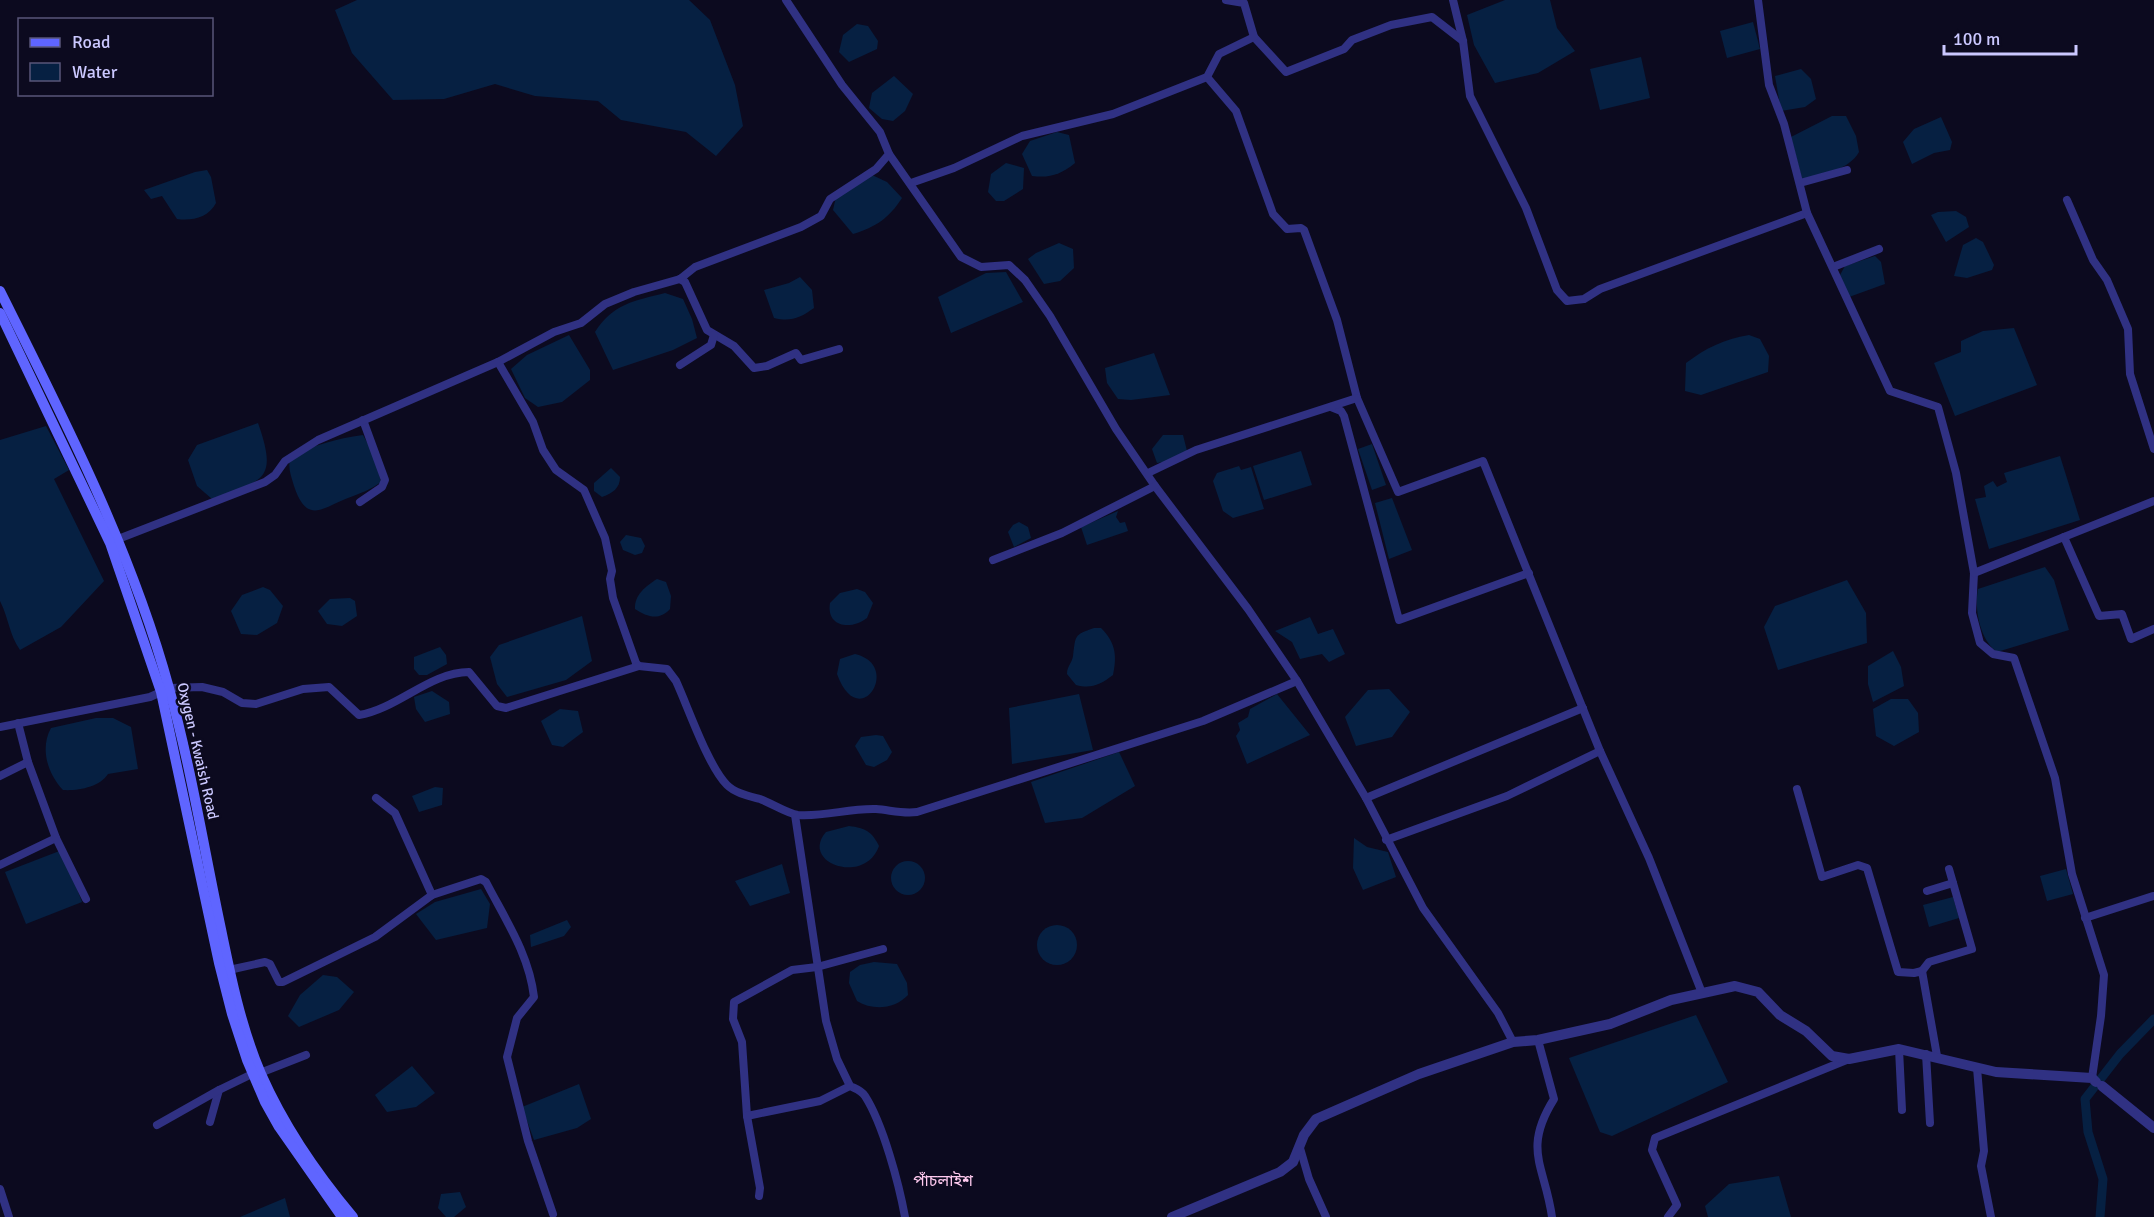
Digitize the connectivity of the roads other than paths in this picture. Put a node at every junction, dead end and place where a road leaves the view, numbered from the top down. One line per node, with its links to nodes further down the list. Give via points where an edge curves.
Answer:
1 (786, 0): 8 (street, via 842,85 880,132)
2 (1226, 0): 5 (street, via 1244,3)
3 (1453, 0): 6 (street)
4 (1758, 0): 11 (street, via 1769,85)
5 (1254, 37): 6 (street, via 1286,72 1344,50 1352,40 1381,29 1432,17); 7 (street, via 1219,54)
6 (1463, 41): 13 (street, via 1470,96 1526,208 1557,290 1567,301 1584,299 1600,289)
7 (1207, 77): 10 (street, via 1113,114 1022,136); 23 (street, via 1236,111 1273,214 1287,229 1304,230 1337,320)
8 (889, 154): 10 (street); 16 (street, via 876,169 830,199 821,216 695,267)
9 (1847, 170): 11 (street)
10 (911, 183): 27 (street, via 961,257 981,267 1009,265 1025,280 1070,347 1116,429)
11 (1800, 183): 13 (street)
12 (2067, 200): 26 (street, via 2128,329 2130,374)
13 (1807, 213): 15 (street)
14 (1879, 249): 15 (street)
15 (1833, 267): 35 (street, via 1890,391 1938,406 1956,473)
16 (680, 279): 19 (street, via 685,282 707,330); 21 (street, via 605,304 581,322)
17 (0, 291): 32 (main road, Oxygen - Kwaish Road)
18 (0, 312): 32 (main road, Oxygen - Kwaish Road)
19 (714, 334): 20 (street, via 734,346 754,368 796,353 801,360); 22 (street, via 711,345)
20 (839, 349)
21 (498, 362): 25 (street); 37 (street, via 556,470 584,490 605,538 613,598)
22 (680, 365)
23 (1357, 398): 24 (street); 34 (street, via 1398,492 1483,460)
24 (1331, 406): 27 (street, via 1196,450); 34 (street, via 1344,416 1399,620)
25 (363, 420): 30 (street, via 385,480 382,487); 32 (street, via 298,451 265,482)
26 (2154, 449)
27 (1148, 473): 28 (street)
28 (1155, 486): 33 (street, via 1062,533); 38 (street)
29 (2154, 501): 31 (street)
30 (360, 502)
31 (2064, 537): 35 (street); 36 (street, via 2099,616 2122,614 2131,639)
32 (114, 541): 39 (main road, Oxygen - Kwaish Road)
33 (993, 560)
34 (1529, 573): 40 (street)
35 (1974, 573): 59 (street, via 1972,613 1980,643 1993,654 2014,658 2023,680 2055,778 2072,874)
36 (2154, 629)
37 (639, 666): 39 (street, via 506,708 497,706 469,672 434,682 371,713 359,715 329,687 303,689 256,704 242,703 208,688); 49 (street, via 667,669 676,681 726,784 736,792)
38 (1297, 681): 48 (street); 49 (street, via 1203,721 944,806 899,814 878,809)
39 (165, 690): 41 (street, via 130,701); 62 (main road, Oxygen - Kwaish Road); 72 (main road, Oxygen - Kwaish Road, via 219,963 232,1014)
40 (1583, 708): 43 (street); 48 (street)
41 (18, 723): 42 (street); 44 (street)
42 (0, 727)
43 (1600, 751): 51 (street, via 1506,796); 64 (street, via 1649,858)
44 (28, 762): 45 (street); 50 (street)
45 (0, 776)
46 (1797, 789): 63 (street, via 1822,877 1858,865 1867,868 1898,972)
47 (376, 798): 56 (street, via 395,813)
48 (1366, 798): 51 (street)
49 (795, 815): 61 (street)
50 (56, 837): 52 (street); 58 (street)
51 (1386, 840): 65 (street, via 1423,908 1498,1013)
52 (0, 865)
53 (1949, 869): 54 (street)
54 (1953, 883): 55 (street); 63 (street, via 1972,949 1929,962)
55 (1927, 891)
56 (432, 895): 62 (street, via 375,937 283,982 265,962); 85 (street, via 481,879 486,882 522,952 534,997 517,1018 507,1057 528,1141)
57 (2153, 896): 59 (street)
58 (86, 899)
59 (2085, 918): 73 (street, via 2104,975)
60 (883, 948): 61 (street)
61 (817, 967): 74 (street, via 826,1021); 77 (street, via 792,970 734,1002 733,1019 742,1042)
62 (229, 970): 72 (main road, Oxygen - Kwaish Road)
63 (1922, 971): 69 (street)
64 (1702, 993): 66 (street, via 1671,1000 1610,1024); 70 (street, via 1735,986 1758,992 1780,1015 1806,1031 1832,1056)
65 (1512, 1040)
66 (1538, 1040): 82 (street, via 1514,1042 1419,1074 1316,1119); 92 (street, via 1554,1099 1540,1121 1537,1157)
67 (1899, 1049): 69 (street); 70 (street); 76 (street)
68 (306, 1055): 72 (street)
69 (1931, 1055): 71 (street); 79 (street)
70 (1849, 1059): 93 (street, via 1655,1138 1652,1150 1677,1205)
71 (1977, 1068): 73 (street); 94 (street, via 1984,1151 1981,1166)
72 (256, 1073): 75 (street); 87 (main road, Oxygen - Kwaish Road, via 265,1102 299,1160); 88 (main road, Oxygen - Kwaish Road, via 294,1138)
73 (2096, 1082): 81 (street)
74 (850, 1086): 77 (street, via 820,1101); 89 (street, via 866,1096 879,1126)
75 (219, 1090): 78 (street); 80 (street)
76 (1902, 1110)
77 (747, 1116): 84 (street)
78 (210, 1122)
79 (1930, 1123)
80 (157, 1125)
81 (2154, 1128)
82 (1300, 1148): 90 (street, via 1293,1162 1280,1172); 91 (street)
83 (0, 1189): 86 (street)
84 (759, 1196)
85 (554, 1214)
86 (9, 1217)
87 (342, 1217)
88 (352, 1217)
89 (905, 1217)
90 (1172, 1217)
91 (1326, 1217)
92 (1552, 1217)
93 (1668, 1217)
94 (1991, 1217)

